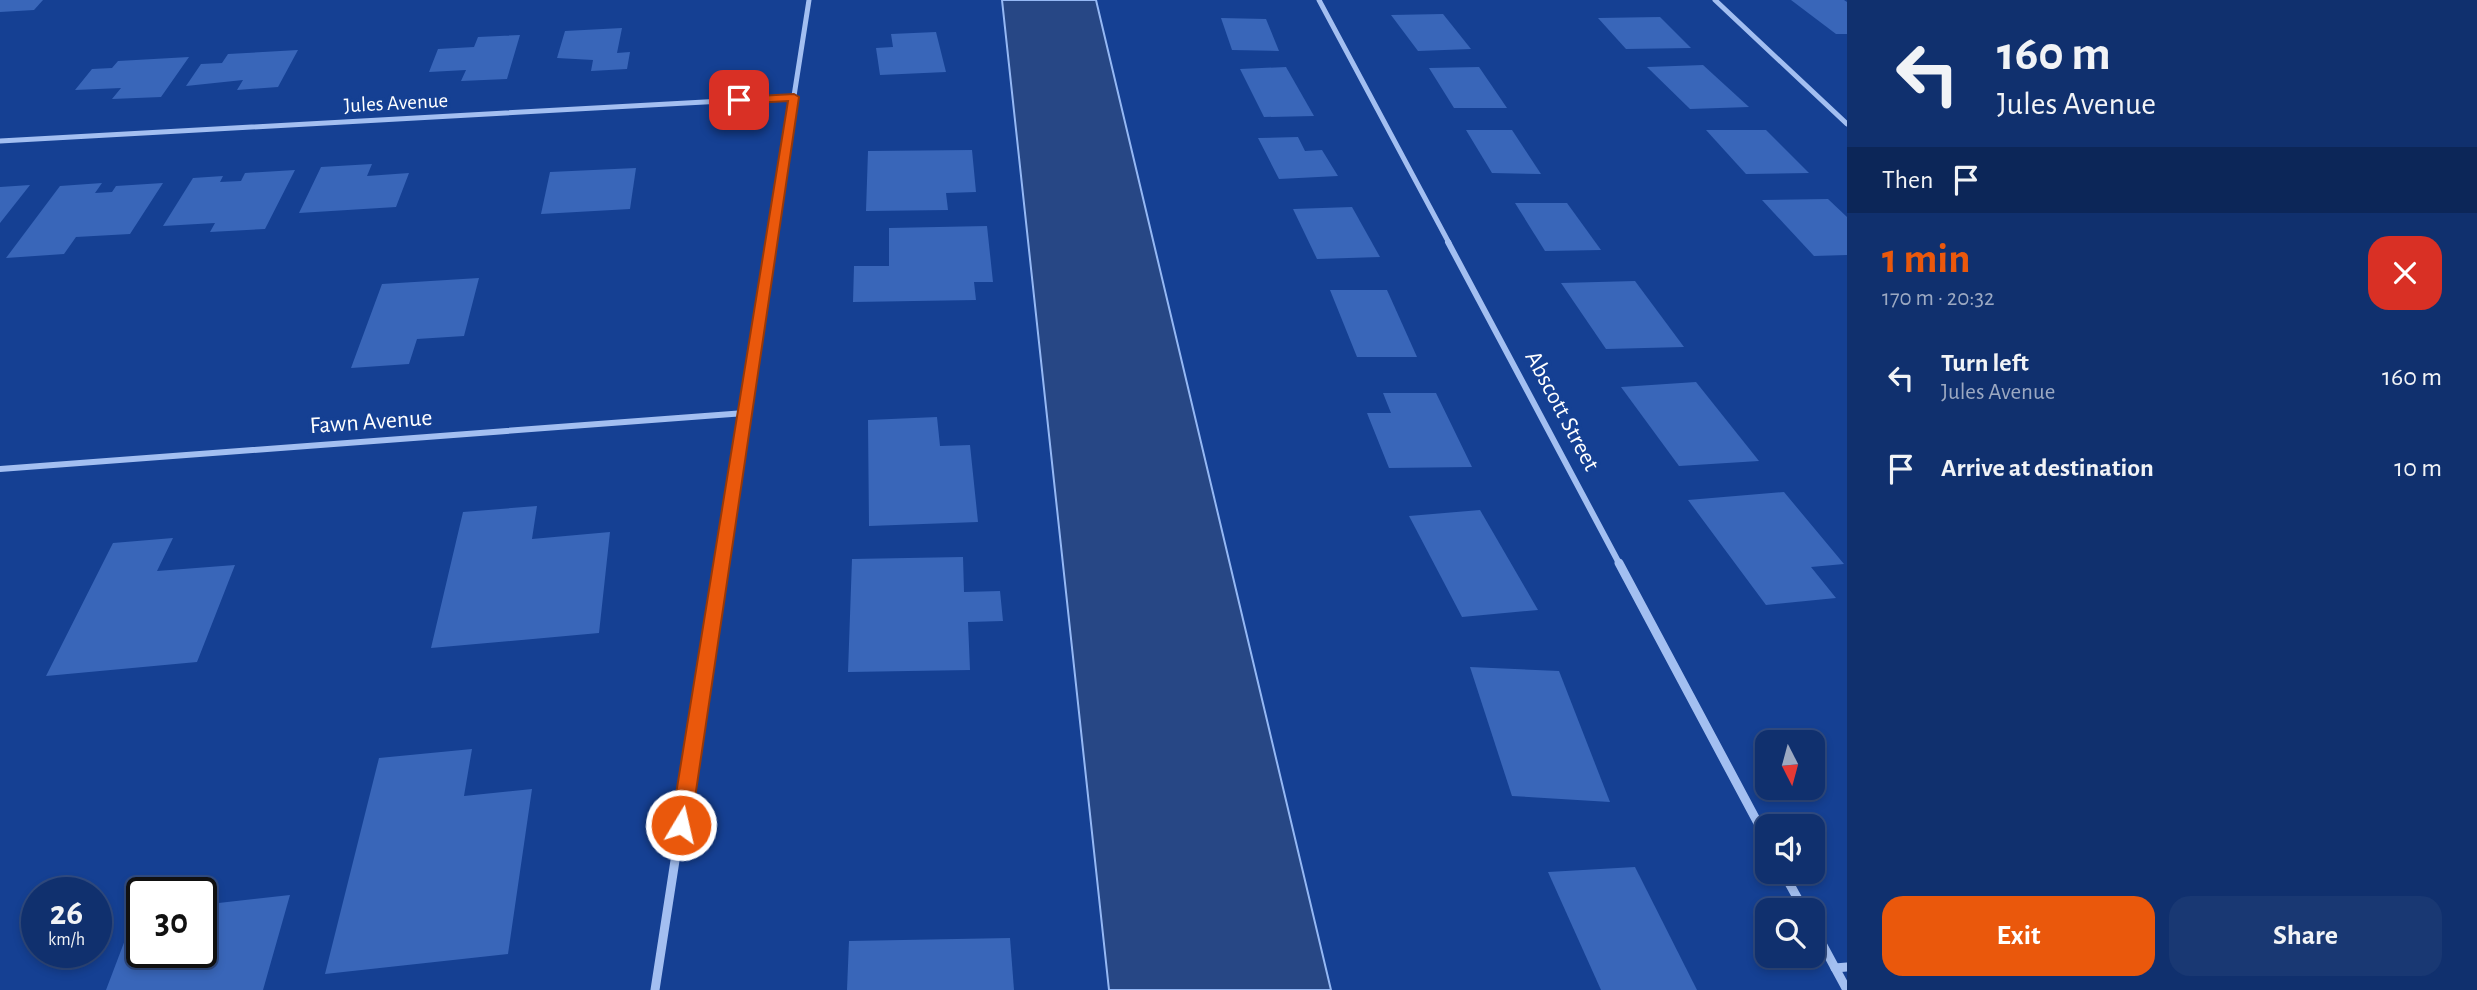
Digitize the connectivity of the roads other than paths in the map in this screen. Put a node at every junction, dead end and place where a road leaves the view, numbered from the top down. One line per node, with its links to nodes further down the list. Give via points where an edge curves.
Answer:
1 (808, 0): 4 (street)
2 (1319, 0): 9 (street, Abscott Street)
3 (1715, 0): 5 (street)
4 (794, 97): 6 (street, Jules Avenue); 7 (street)
5 (1847, 124)
6 (0, 141)
7 (745, 413): 8 (street, Fawn Avenue); 13 (street)
8 (0, 469)
9 (1755, 818)
10 (1825, 949): 12 (street)
11 (1847, 967): 12 (street)
12 (1835, 968): 14 (street)
13 (655, 990)
14 (1847, 990)

